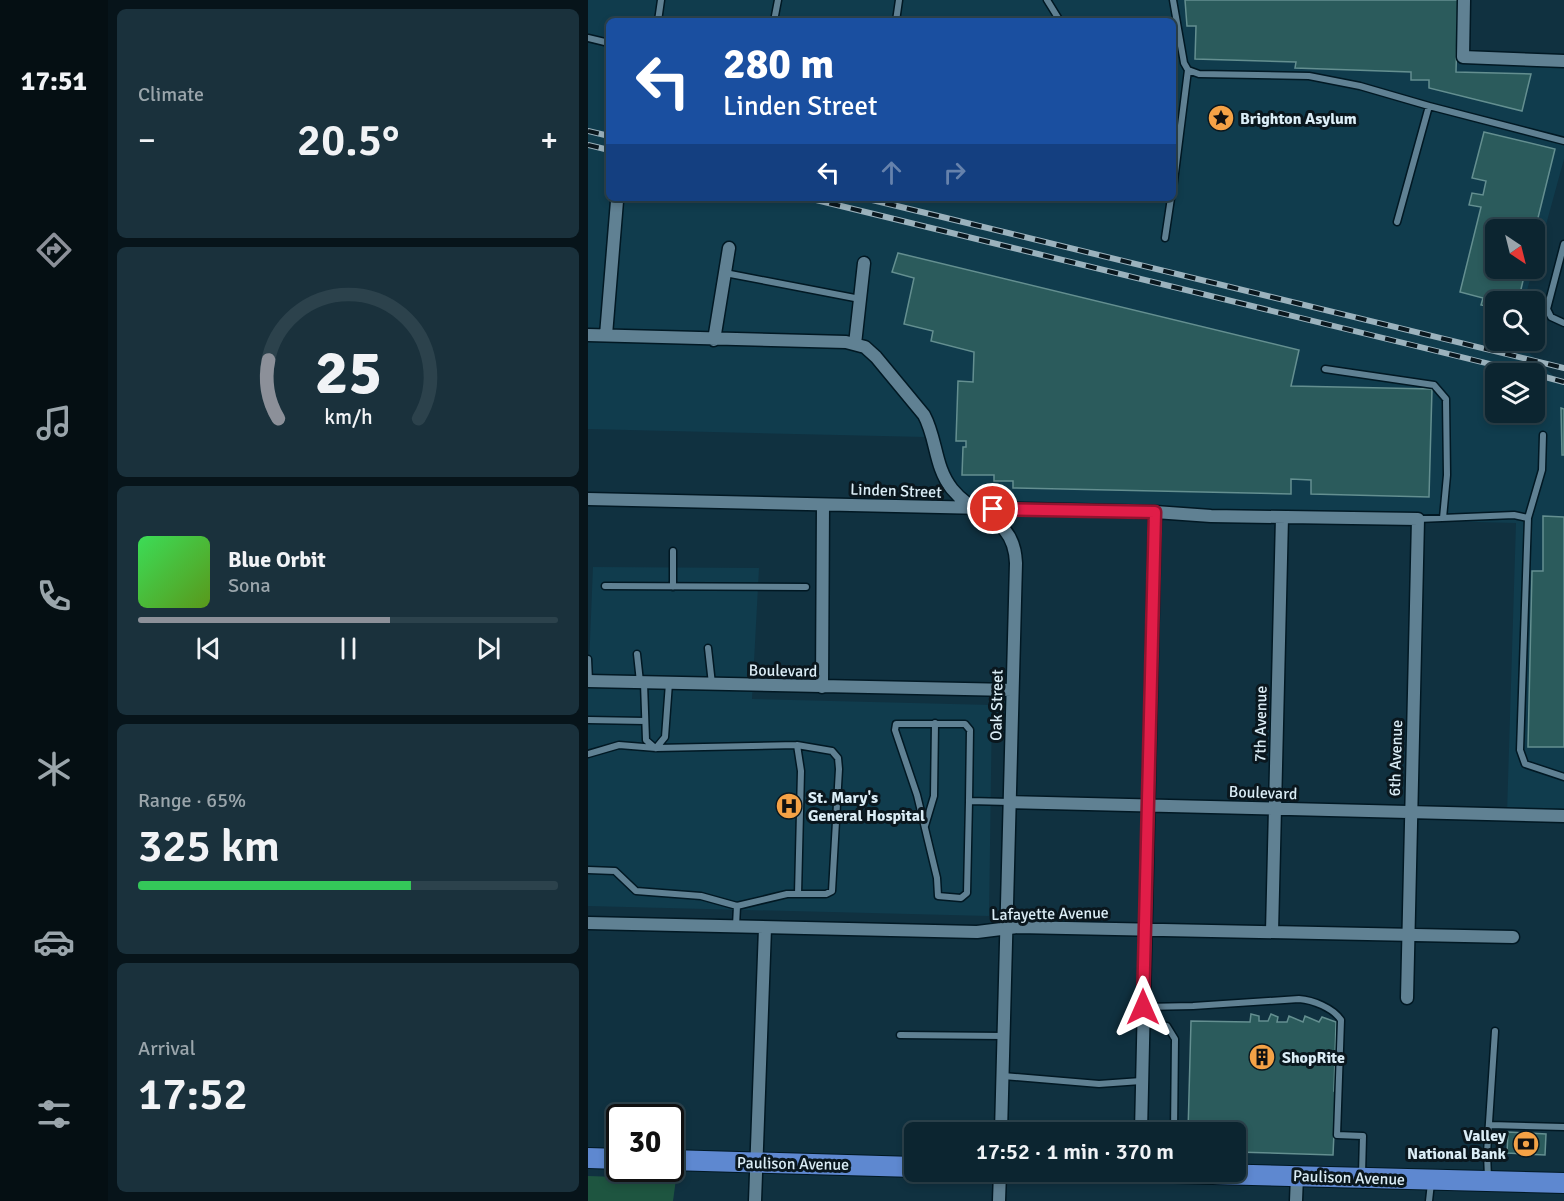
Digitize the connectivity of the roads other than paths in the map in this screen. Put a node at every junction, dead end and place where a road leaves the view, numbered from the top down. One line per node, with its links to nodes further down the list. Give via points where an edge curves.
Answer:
1 (661, 0): 7 (lane)
2 (778, 0): 8 (lane)
3 (899, 0): 9 (lane)
4 (1047, 0): 10 (lane)
5 (1173, 0): 14 (lane)
6 (1464, 0): 13 (street, via 1463,57)
7 (658, 18)
8 (775, 18)
9 (896, 18)
10 (1058, 18)
11 (588, 38): 12 (lane)
12 (606, 42)
13 (1564, 61)
14 (1188, 70): 15 (lane, via 1200,74 1309,76); 17 (lane)
15 (1429, 106): 16 (lane); 20 (lane)
16 (1564, 141)
17 (1176, 165)
18 (617, 201): 29 (street)
19 (1171, 201): 21 (lane)
20 (1397, 222)
21 (1165, 238)
22 (1564, 244): 27 (lane, via 1547,309 1551,317)
23 (729, 248): 25 (street)
24 (864, 263): 26 (street)
25 (725, 273): 26 (lane); 30 (street)
26 (860, 299): 31 (street)
27 (1564, 323)
28 (588, 335): 29 (street)
29 (606, 335): 30 (street)
30 (714, 340): 31 (street)
31 (855, 344): 36 (street, Oak Street, via 876,357 917,405 930,426 942,473 953,490)
32 (1325, 369): 39 (lane, via 1395,377 1434,384 1440,389 1446,399)
33 (1543, 435): 40 (lane, via 1542,470)
34 (588, 499): 35 (street, Linden Street)
35 (823, 505): 36 (street, Linden Street); 53 (street)
36 (978, 509): 37 (street, Linden Street); 54 (street, Oak Street, via 1010,534 1015,547)
37 (1155, 512): 38 (street, Linden Street); 64 (street)
38 (1282, 517): 41 (street, Linden Street); 65 (street, 7th Avenue)
39 (1443, 518): 40 (lane); 41 (lane)
40 (1528, 518): 61 (lane, via 1520,750 1525,764)
41 (1418, 519): 66 (street, 6th Avenue)
42 (674, 551): 44 (lane)
43 (605, 585): 44 (lane)
44 (673, 587): 45 (lane)
45 (806, 587)
46 (708, 648): 52 (lane)
47 (638, 654): 50 (lane)
48 (588, 659): 49 (lane)
49 (589, 681): 50 (street, Boulevard)
50 (642, 683): 51 (street, Boulevard); 56 (lane)
51 (669, 683): 52 (street, Boulevard); 59 (lane, via 665,737)
52 (712, 684): 53 (street, Boulevard)
53 (822, 687): 54 (street, Boulevard)
54 (1012, 690): 63 (street, Oak Street)
55 (588, 720): 56 (lane)
56 (645, 721): 59 (lane, via 646,740)
57 (935, 723): 62 (lane, via 965,724 969,730); 68 (lane, via 934,796 932,812); 68 (lane, via 896,724 895,730)
58 (797, 746): 59 (lane); 70 (lane, via 801,771); 70 (lane, via 832,751 839,769 832,891)
59 (656, 748): 60 (lane, via 619,745)
60 (588, 754)
61 (1564, 777)
62 (969, 801): 63 (lane); 68 (lane, via 964,897 936,894 937,878)
63 (1010, 802): 64 (street, Boulevard); 75 (street, Oak Street)
64 (1148, 805): 65 (street, Boulevard); 76 (street)
65 (1275, 808): 66 (street, Boulevard); 77 (street, 7th Avenue)
66 (1410, 812): 67 (street, Boulevard); 78 (street, 6th Avenue)
67 (1564, 816)
68 (924, 827)
69 (588, 870): 71 (lane, via 615,871 636,891 701,896)
70 (798, 894): 71 (lane)
71 (737, 906): 73 (lane)
72 (588, 923): 73 (street, Lafayette Avenue)
73 (736, 927): 74 (street, Lafayette Avenue)
74 (765, 928): 75 (street, Lafayette Avenue, via 977,932); 96 (street)
75 (1006, 928): 76 (street, Lafayette Avenue); 85 (street, Oak Street)
76 (1144, 929): 77 (street, Lafayette Avenue); 81 (street)
77 (1272, 932): 78 (street, Lafayette Avenue)
78 (1407, 935): 79 (street, Lafayette Avenue); 80 (street, 6th Avenue)
79 (1513, 937)
80 (1407, 998)
81 (1143, 1007): 82 (street); 100 (lane, via 1299,999 1309,1000 1340,1017 1338,1135 1363,1137)
82 (1143, 1024): 87 (street); 90 (lane, via 1167,1026 1175,1039)
83 (1495, 1031): 91 (lane)
84 (900, 1035): 85 (lane)
85 (1004, 1036): 86 (street, Oak Street)
86 (1003, 1076): 87 (lane, via 1099,1084); 88 (street, Oak Street)
87 (1141, 1081): 89 (street)
88 (1001, 1122)
89 (1141, 1122)
90 (1174, 1122)
91 (1490, 1125): 92 (lane); 102 (lane)
92 (1564, 1127)
93 (588, 1158): 94 (main road)
94 (606, 1159)
95 (684, 1160): 96 (main road, Paulison Avenue)
96 (755, 1162): 97 (main road, Paulison Avenue); 105 (street)
97 (904, 1167)
98 (1246, 1174): 99 (main road, Paulison Avenue)
99 (1297, 1176): 100 (main road, Paulison Avenue); 107 (street)
100 (1361, 1178): 101 (main road, Paulison Avenue)
101 (1432, 1180): 102 (main road, Paulison Avenue); 108 (lane)
102 (1488, 1181): 104 (main road, Paulison Avenue)
103 (1000, 1182): 106 (street)
104 (1564, 1183)
105 (755, 1201)
106 (999, 1201)
107 (1296, 1201)
108 (1429, 1201)

